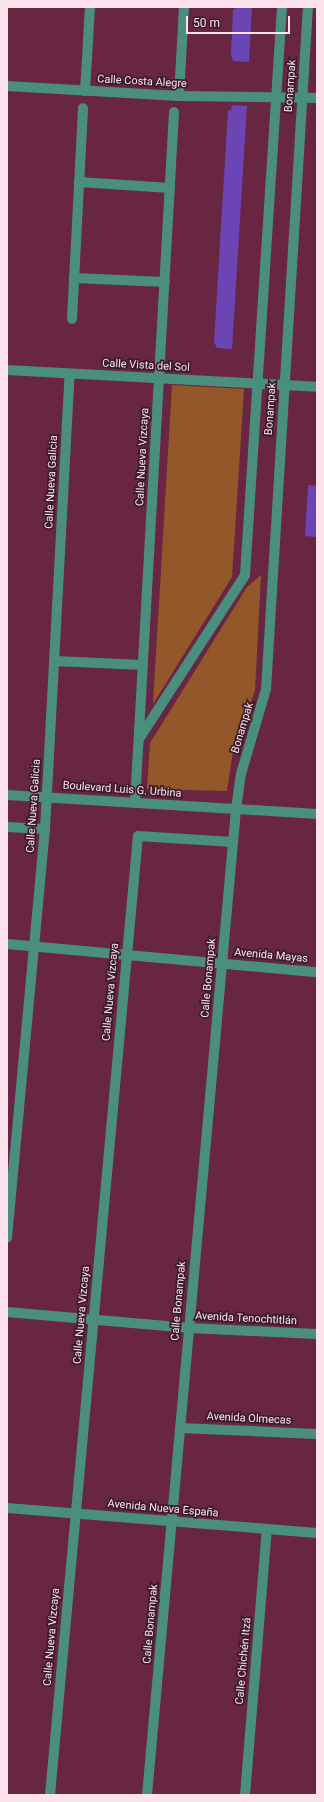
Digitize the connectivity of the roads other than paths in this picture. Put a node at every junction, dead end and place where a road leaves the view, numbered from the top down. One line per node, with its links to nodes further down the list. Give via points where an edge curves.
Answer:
1 (90, 7): 6 (street)
2 (184, 7): 7 (street)
3 (282, 7): 8 (street, Bonampak)
4 (308, 7): 9 (street, Bonampak)
5 (7, 86): 6 (street, Calle Costa Alegre)
6 (85, 91): 7 (street, Calle Costa Alegre)
7 (179, 96): 8 (street, Calle Costa Alegre)
8 (276, 98): 9 (street, Calle Costa Alegre); 21 (street, Bonampak)
9 (303, 98): 10 (street, Calle Costa Alegre); 22 (street, Bonampak)
10 (317, 98)
11 (83, 108): 13 (street)
12 (174, 112): 14 (street, Calle Nueva Vizcaya)
13 (79, 182): 14 (street); 15 (street)
14 (170, 188): 16 (street, Calle Nueva Vizcaya)
15 (74, 278): 16 (street); 17 (street)
16 (165, 282): 20 (street, Calle Nueva Vizcaya)
17 (72, 319)
18 (7, 370): 19 (street, Calle Vista del Sol)
19 (70, 374): 20 (street, Calle Vista del Sol); 24 (street, Calle Nueva Galicia)
20 (159, 379): 21 (street, Calle Vista del Sol); 25 (street, Calle Nueva Vizcaya)
21 (258, 385): 22 (street, Calle Vista del Sol); 26 (street, Bonampak, via 245,575)
22 (284, 387): 23 (street, Calle Vista del Sol); 30 (street, Bonampak, via 266,689 241,774)
23 (317, 388)
24 (55, 661): 25 (street); 28 (street, Calle Nueva Galicia)
25 (143, 666): 26 (street, Calle Nueva Vizcaya)
26 (139, 739): 29 (street, Calle Nueva Vizcaya)
27 (7, 796): 28 (street, Boulevard Luis G. Urbina)
28 (47, 797): 29 (street, Boulevard Luis G. Urbina); 33 (street, Calle Nueva Galicia)
29 (135, 803): 30 (street, Boulevard Luis G. Urbina)
30 (236, 810): 31 (street, Boulevard Luis G. Urbina); 34 (street, Calle Bonampak)
31 (317, 814)
32 (7, 827): 33 (street)
33 (45, 829): 36 (street, Calle Nueva Galicia)
34 (233, 842): 37 (street, Calle Nueva Vizcaya, via 138,836); 38 (street, Calle Bonampak)
35 (7, 944): 36 (street, Avenida Mayas)
36 (33, 947): 37 (street, Avenida Mayas); 40 (street, Calle Nueva Galicia)
37 (127, 955): 38 (street, Avenida Mayas); 42 (street, Calle Nueva Vizcaya)
38 (222, 964): 39 (street, Avenida Mayas); 43 (street, Calle Bonampak)
39 (317, 972)
40 (7, 1238)
41 (7, 1312): 42 (street, Avenida Tenochtitlán)
42 (93, 1320): 43 (street, Avenida Tenochtitlán); 48 (street, Calle Nueva Vizcaya)
43 (189, 1328): 44 (street, Avenida Tenochtitlán); 45 (street, Calle Bonampak)
44 (317, 1334)
45 (180, 1428): 46 (street, Avenida Olmecas); 49 (street, Calle Bonampak)
46 (317, 1434)
47 (7, 1508): 48 (street, Avenida Nueva España)
48 (76, 1514): 49 (street, Avenida Nueva España); 52 (street, Calle Nueva Vizcaya)
49 (172, 1521): 50 (street, Avenida Nueva España); 53 (street, Calle Bonampak)
50 (267, 1529): 51 (street, Avenida Nueva España); 54 (street, Calle Chichén Itzá)
51 (317, 1533)
52 (50, 1795)
53 (147, 1795)
54 (244, 1795)

